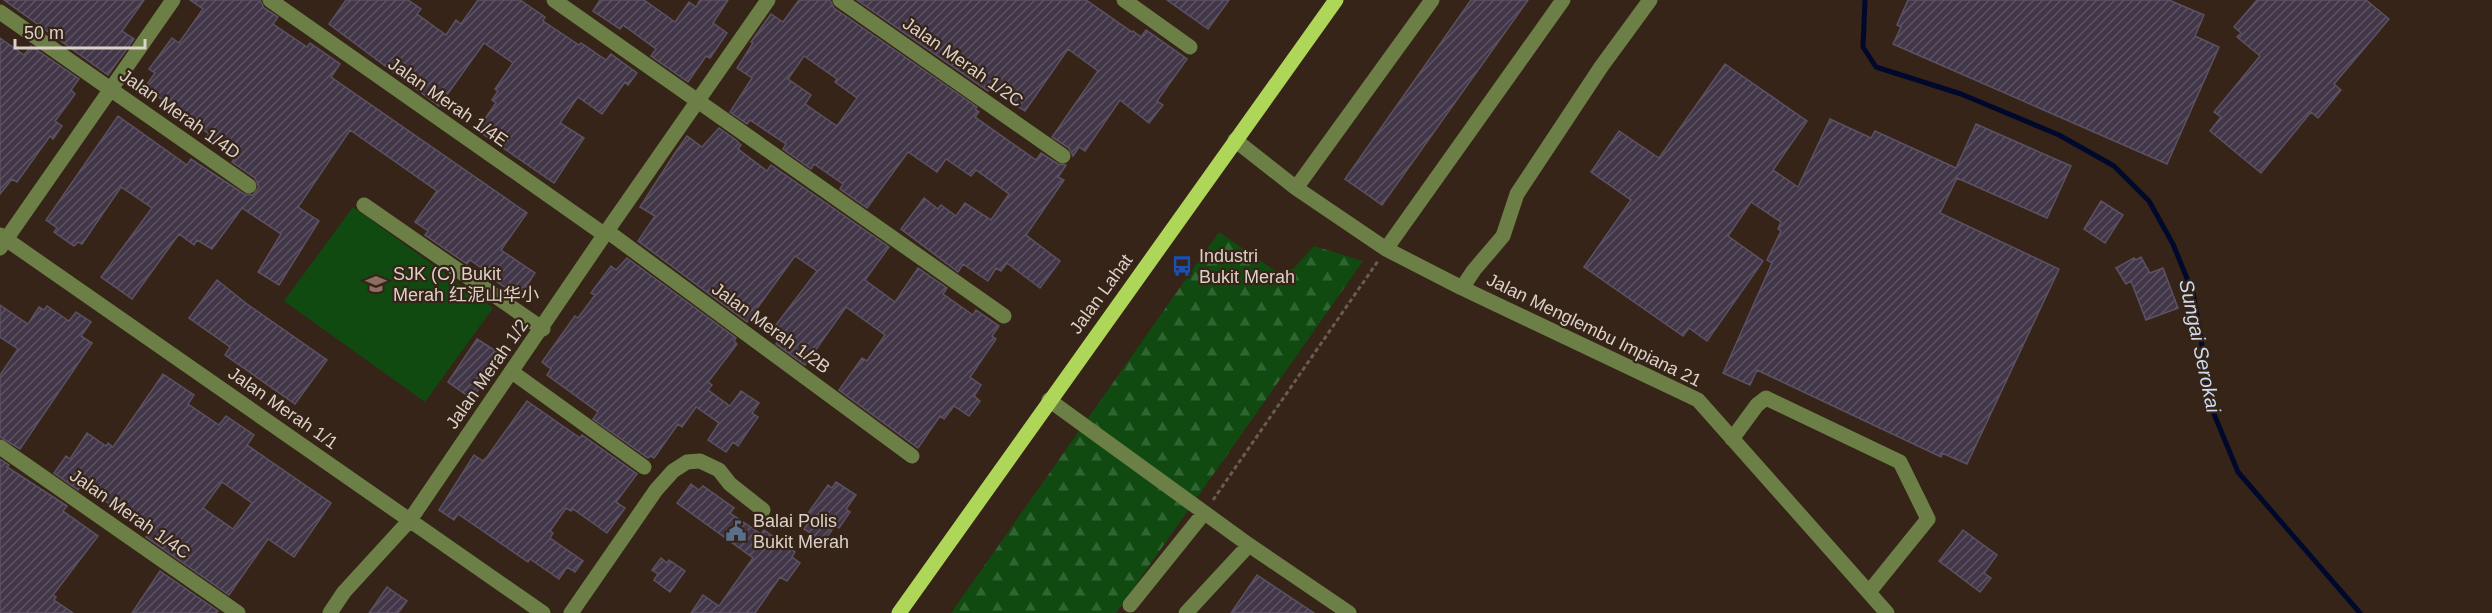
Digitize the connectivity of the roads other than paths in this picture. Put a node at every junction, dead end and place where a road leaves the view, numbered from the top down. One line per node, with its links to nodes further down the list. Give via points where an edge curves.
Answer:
1 (173, 0): 13 (street)
2 (270, 0): 20 (street, Jalan Merah 1/4E)
3 (554, 0): 14 (street)
4 (768, 0): 14 (street, Jalan Merah 1/2)
5 (840, 0): 16 (street, Jalan Merah 1/2C)
6 (1124, 0): 12 (street)
7 (1336, 0): 15 (main road, Jalan Lahat)
8 (1432, 0): 18 (street)
9 (1563, 0): 22 (street)
10 (1650, 0): 23 (street, via 1600,67 1517,194 1503,236)
11 (0, 12): 13 (street, Jalan Merah 1/4D)
12 (1190, 47)
13 (111, 90): 17 (street, Jalan Merah 1/4D); 21 (street)
14 (698, 100): 20 (street, Jalan Merah 1/2); 24 (street)
15 (1235, 140): 18 (street, Jalan Menglembu Impiana 21); 27 (main road, Jalan Lahat)
16 (1064, 156)
17 (249, 186)
18 (1296, 188): 22 (street, Jalan Menglembu Impiana 21)
19 (364, 205): 25 (street)
20 (606, 233): 25 (street, Jalan Merah 1/2); 30 (street, Jalan Merah 1/2B)
21 (2, 241): 34 (street, Jalan Merah 1/1)
22 (1386, 249): 23 (street, Jalan Menglembu Impiana 21)
23 (1462, 288): 28 (street, Jalan Menglembu Impiana 21, via 1698,400)
24 (1004, 316)
25 (543, 329): 26 (street, Jalan Merah 1/2)
26 (512, 372): 31 (street); 34 (street, Jalan Merah 1/2)
27 (1049, 400): 33 (street); 42 (main road, Jalan Lahat)
28 (1732, 439): 36 (street, Jalan Menglembu Impiana 21); 36 (street, via 1766,398 1900,462 1928,519)
29 (0, 447): 38 (street, Jalan Merah 1/4C)
30 (912, 456)
31 (644, 467)
32 (763, 510): 41 (street, via 719,470 700,462 687,462 656,490)
33 (1204, 513): 35 (street); 37 (street)
34 (410, 520): 39 (street, Jalan Merah 1/2, via 344,592); 40 (street, Jalan Merah 1/1)
35 (1249, 545): 43 (street); 44 (street)
36 (1869, 592): 45 (street, Jalan Menglembu Impiana 21)
37 (1130, 605)
38 (238, 613)
39 (330, 613)
40 (543, 613)
41 (571, 613)
42 (899, 613)
43 (1186, 613)
44 (1349, 613)
45 (1887, 613)

